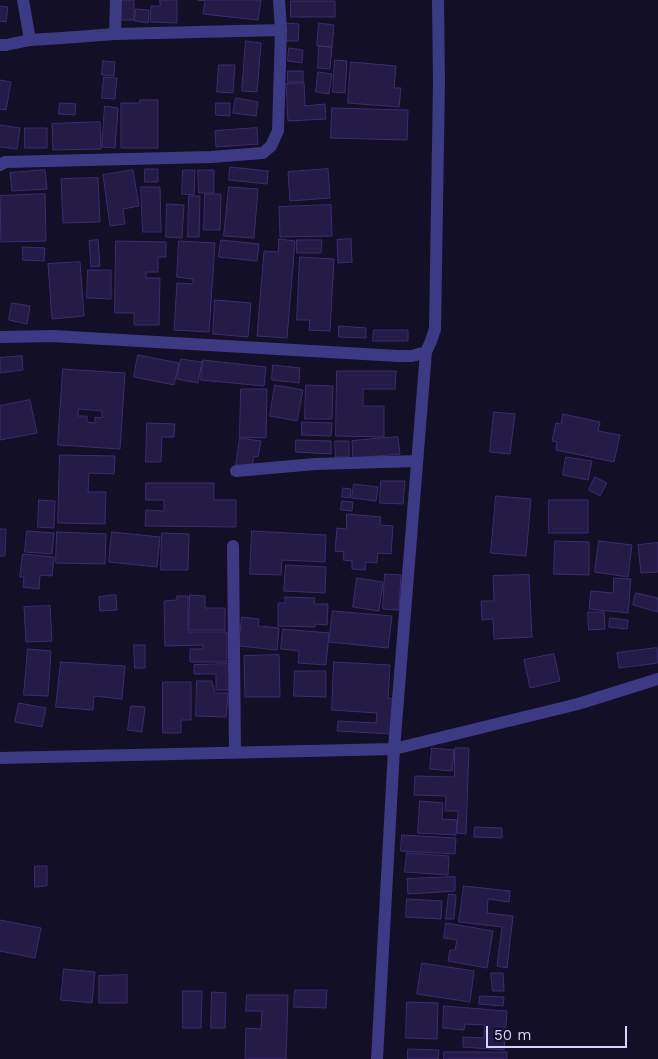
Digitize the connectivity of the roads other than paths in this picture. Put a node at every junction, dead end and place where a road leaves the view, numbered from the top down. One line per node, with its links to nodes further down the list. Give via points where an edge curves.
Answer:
1 (23, 0): 7 (street)
2 (116, 0): 6 (street)
3 (279, 0): 5 (street)
4 (438, 0): 11 (street, via 435,330)
5 (281, 30): 6 (street); 9 (street, via 278,132 263,154)
6 (115, 34): 7 (street)
7 (30, 40): 8 (street)
8 (0, 45)
9 (0, 164)
10 (0, 337): 11 (street, via 53,336 398,356)
11 (426, 352): 12 (street)
12 (417, 461): 13 (street, via 315,464); 16 (street)
13 (236, 471)
14 (233, 546): 17 (street)
15 (658, 680): 16 (street, via 578,704)
16 (394, 749): 17 (street); 19 (street)
17 (235, 753): 18 (street)
18 (0, 758)
19 (377, 1059)

